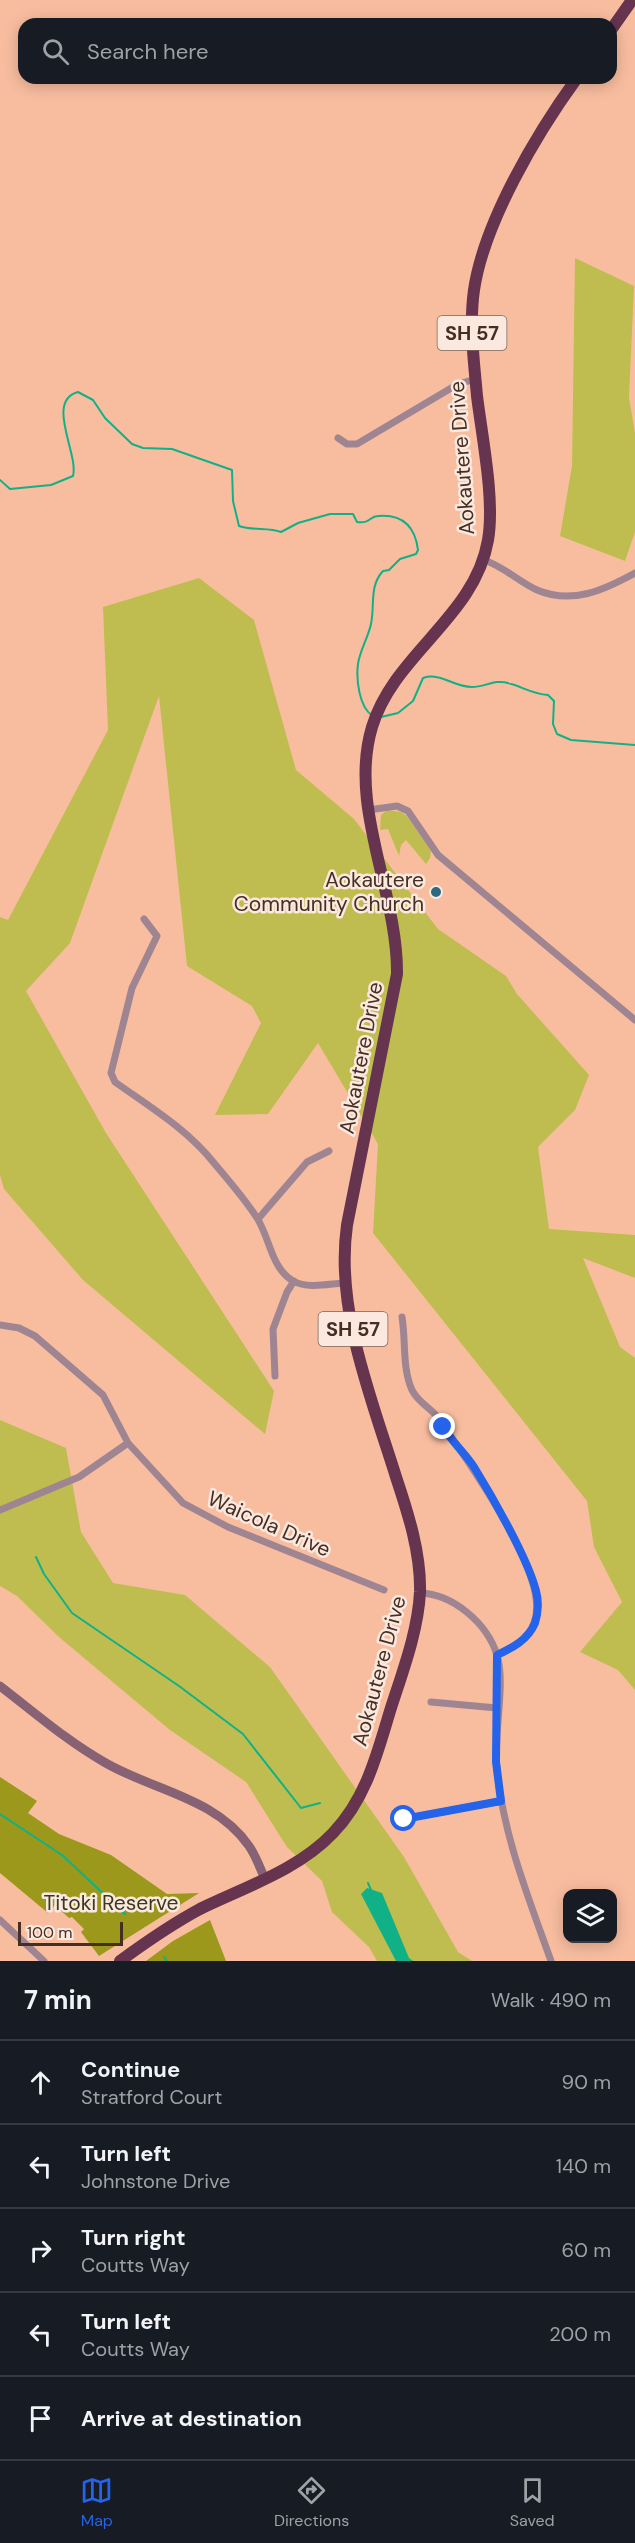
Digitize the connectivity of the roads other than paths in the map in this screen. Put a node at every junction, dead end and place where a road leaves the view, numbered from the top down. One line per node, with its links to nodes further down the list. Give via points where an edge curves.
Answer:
1 (632, 0): 2 (highway)
2 (617, 21)
3 (573, 84): 4 (highway, Aokautere Drive / SH 57, via 532,146 482,258 473,302)
4 (476, 379): 5 (street, via 458,384 357,444 347,444); 6 (highway, Aokautere Drive / SH 57, via 489,522)
5 (338, 438)
6 (484, 560): 7 (street, via 538,590 559,596 583,596); 8 (highway, Aokautere Drive / SH 57, via 463,600 398,675 378,711 365,770)
7 (635, 573)
8 (368, 810): 10 (street, via 397,806 408,812 438,855); 14 (highway, Aokautere Drive / SH 57, via 384,874 398,954 397,974 347,1225)
9 (144, 919): 12 (street, via 157,936 132,988 111,1072 115,1082 182,1130 213,1161)
10 (635, 1020)
11 (329, 1151): 12 (street, via 307,1162)
12 (258, 1219): 13 (street, via 275,1261)
13 (294, 1281): 14 (street, via 306,1285); 17 (street, via 273,1329)
14 (344, 1283): 21 (highway, Aokautere Drive / SH 57, via 375,1411 411,1527)
15 (402, 1317): 22 (street, via 410,1384 418,1399 439,1419 490,1495 537,1592 536,1617 529,1634 515,1647)
16 (0, 1325): 18 (street, Waicola Drive, via 20,1328 35,1336 103,1395)
17 (275, 1376)
18 (128, 1443): 19 (street, via 79,1477); 20 (street, Waicola Drive, via 183,1503 228,1527)
19 (0, 1509)
20 (384, 1590)
21 (420, 1593): 22 (street, via 436,1595 465,1611 482,1627); 28 (highway, Aokautere Drive / SH 57, via 406,1658 364,1789 334,1833 316,1849)
22 (497, 1655): 25 (street)
23 (0, 1686): 28 (street, via 105,1763 174,1791 210,1811 248,1845)
24 (431, 1702): 25 (street)
25 (497, 1708): 26 (street, via 496,1767)
26 (501, 1801): 27 (street); 32 (street)
27 (404, 1819)
28 (266, 1879): 31 (highway, Aokautere Drive / SH 57, via 183,1918)
29 (0, 1920): 30 (street)
30 (44, 1961)
31 (120, 1961)
32 (551, 1961)

